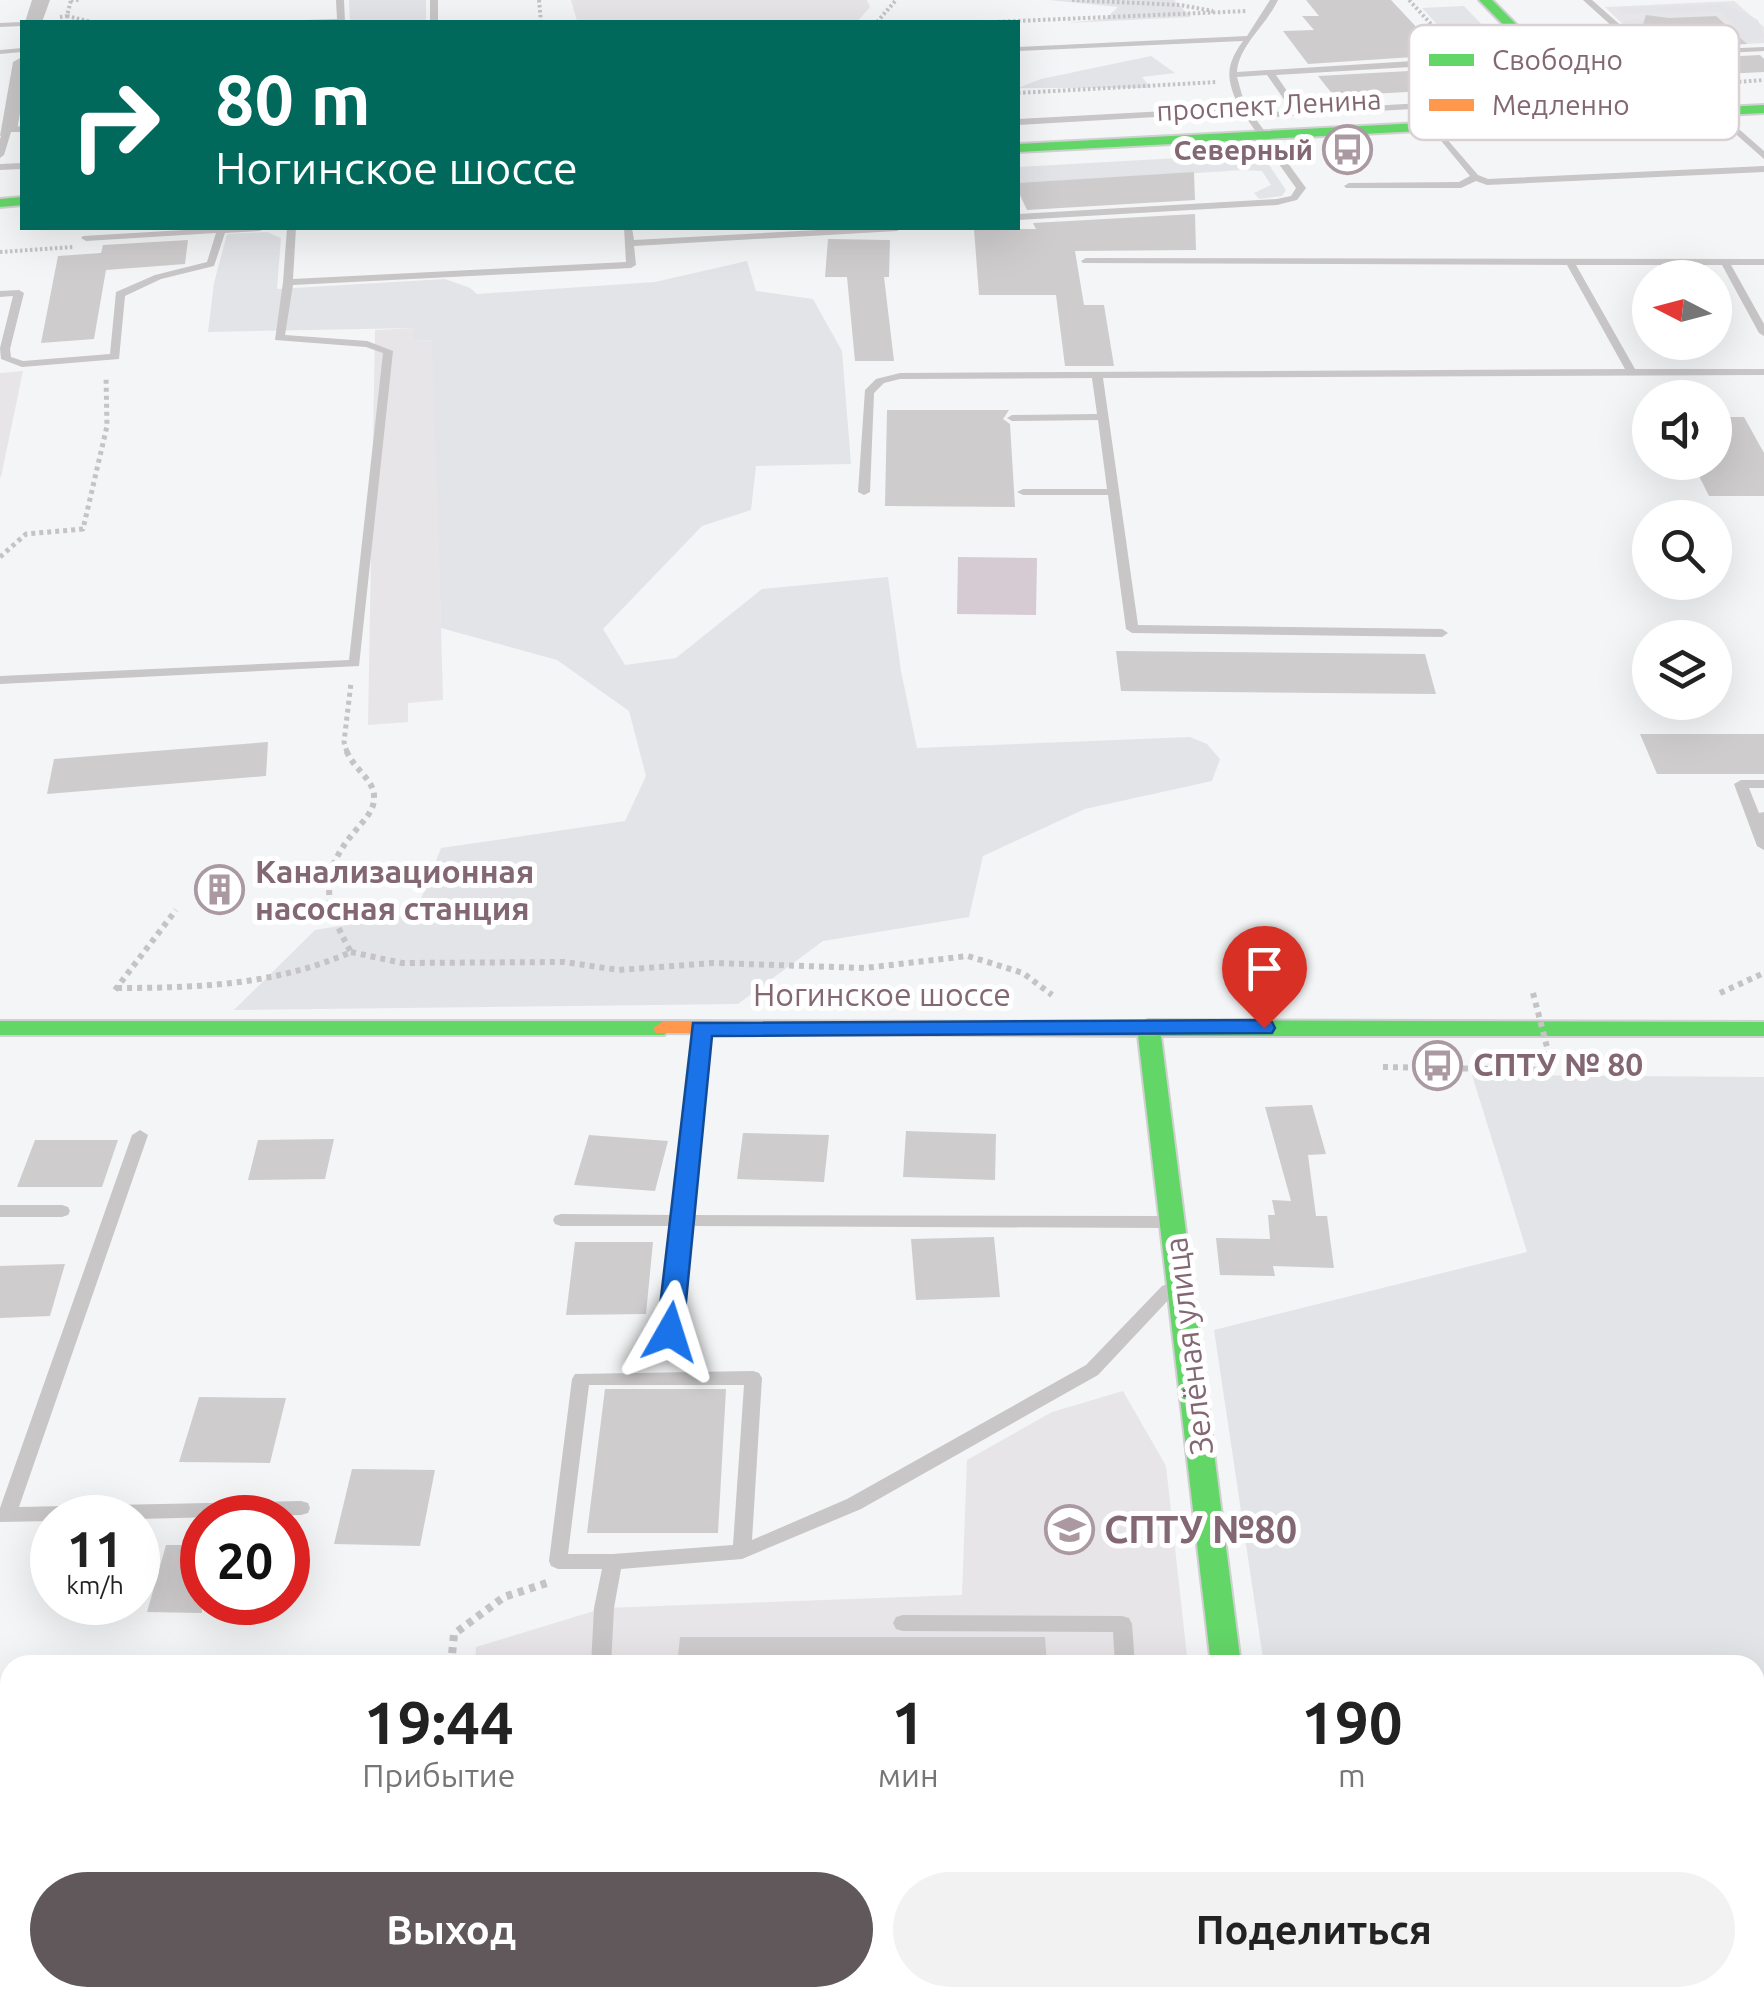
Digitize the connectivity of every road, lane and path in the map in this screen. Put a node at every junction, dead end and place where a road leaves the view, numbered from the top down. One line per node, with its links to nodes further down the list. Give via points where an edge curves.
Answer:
1 (71, 0): 2 (path)
2 (81, 0)
3 (896, 0): 12 (path)
4 (1072, 0): 9 (path)
5 (1409, 0): 14 (path)
6 (1484, 0): 15 (main road)
7 (1587, 0): 16 (lane)
8 (1272, 5): 9 (path); 17 (lane)
9 (1216, 12): 13 (path); 17 (path)
10 (67, 16): 11 (path)
11 (84, 20)
12 (879, 20)
13 (1020, 21)
14 (1432, 25)
15 (1509, 25)
16 (1615, 25)
17 (1262, 26): 18 (lane)
18 (1252, 38): 19 (lane); 25 (lane, via 1232,65)
19 (1020, 49)
20 (1764, 49): 21 (lane)
21 (1739, 50)
22 (1409, 64): 24 (lane)
23 (17, 71): 34 (street)
24 (1270, 73): 25 (lane); 31 (lane)
25 (1233, 78): 26 (path); 30 (lane)
26 (1020, 93)
27 (1409, 106): 31 (lane)
28 (1764, 109): 29 (main road, проспект Ленина)
29 (1739, 111)
30 (1247, 112): 31 (lane); 32 (lane); 36 (lane)
31 (1298, 113)
32 (1020, 122)
33 (1409, 127): 36 (main road, проспект Ленина)
34 (10, 130): 39 (lane)
35 (1739, 133): 40 (lane)
36 (1264, 135): 38 (main road, проспект Ленина); 44 (lane, via 1301,188 1288,200)
37 (1445, 140): 42 (lane)
38 (1020, 148)
39 (0, 155)
40 (1764, 156)
41 (1764, 169): 42 (lane, via 1493,183)
42 (1475, 177): 43 (lane, via 1461,184)
43 (1349, 186)
44 (1020, 216)
45 (206, 230): 50 (lane)
46 (221, 230): 61 (lane, via 212,264 120,294)
47 (292, 230): 58 (lane)
48 (628, 230): 51 (lane)
49 (861, 230): 51 (lane)
50 (86, 238)
51 (630, 243): 58 (lane, via 631,265)
52 (1086, 261): 53 (lane)
53 (1570, 262): 54 (lane); 62 (lane)
54 (1632, 262)
55 (1732, 262): 56 (lane)
56 (1764, 262)
57 (1732, 275): 60 (lane)
58 (288, 282): 72 (lane, via 278,338 388,351)
59 (0, 294): 61 (lane, via 18,293 5,349 10,361)
60 (1764, 333)
61 (115, 357): 70 (path, via 105,383 107,426 83,528 26,534)
62 (1632, 372): 63 (lane); 64 (lane)
63 (1764, 372)
64 (1097, 375): 66 (lane); 67 (lane, via 880,381 868,397)
65 (1012, 418): 66 (lane)
66 (1103, 418): 69 (lane)
67 (864, 492)
68 (1024, 492): 69 (lane)
69 (1113, 492): 71 (lane, via 1132,629)
70 (0, 557)
71 (1442, 633)
72 (355, 663): 73 (lane); 78 (path, via 344,742 375,799 342,846 326,890)
73 (0, 680)
74 (1764, 784): 75 (lane, via 1741,784)
75 (1760, 818): 76 (lane)
76 (1764, 846)
77 (176, 910): 79 (path)
78 (351, 952): 79 (path, via 319,968 182,988); 81 (path, via 402,962 564,962 619,970 712,964 865,968 968,956 1023,974)
79 (117, 988): 84 (path)
80 (1533, 994): 87 (path, bridge)
81 (1096, 1027): 82 (main road, Ногинское шоссе); 85 (main road, Ногинское шоссе)
82 (1148, 1027): 86 (main road, Ногинское шоссе); 93 (main road, Зелёная улица)
83 (0, 1028): 84 (main road, Ногинское шоссе)
84 (88, 1028): 85 (main road, Ногинское шоссе)
85 (701, 1028): 92 (lane)
86 (1764, 1029)
87 (1553, 1070)
88 (140, 1135): 97 (lane)
89 (0, 1211): 90 (lane)
90 (62, 1211)
91 (561, 1220): 92 (lane)
92 (682, 1220): 93 (lane); 95 (lane)
93 (1174, 1222): 94 (main road, Зелёная улица)
94 (1181, 1276): 98 (lane, via 1092,1370 854,1504); 104 (main road, Зелёная улица)
95 (670, 1332)
96 (180, 1511): 97 (lane)
97 (4, 1515)
98 (742, 1552): 99 (lane); 99 (lane, via 753,1378 581,1379 558,1561)
99 (613, 1562): 101 (path, via 504,1597 454,1634); 102 (lane)
100 (902, 1623): 103 (lane, via 1122,1624)
101 (452, 1655)
102 (602, 1655)
103 (1125, 1655)
104 (1225, 1655)

